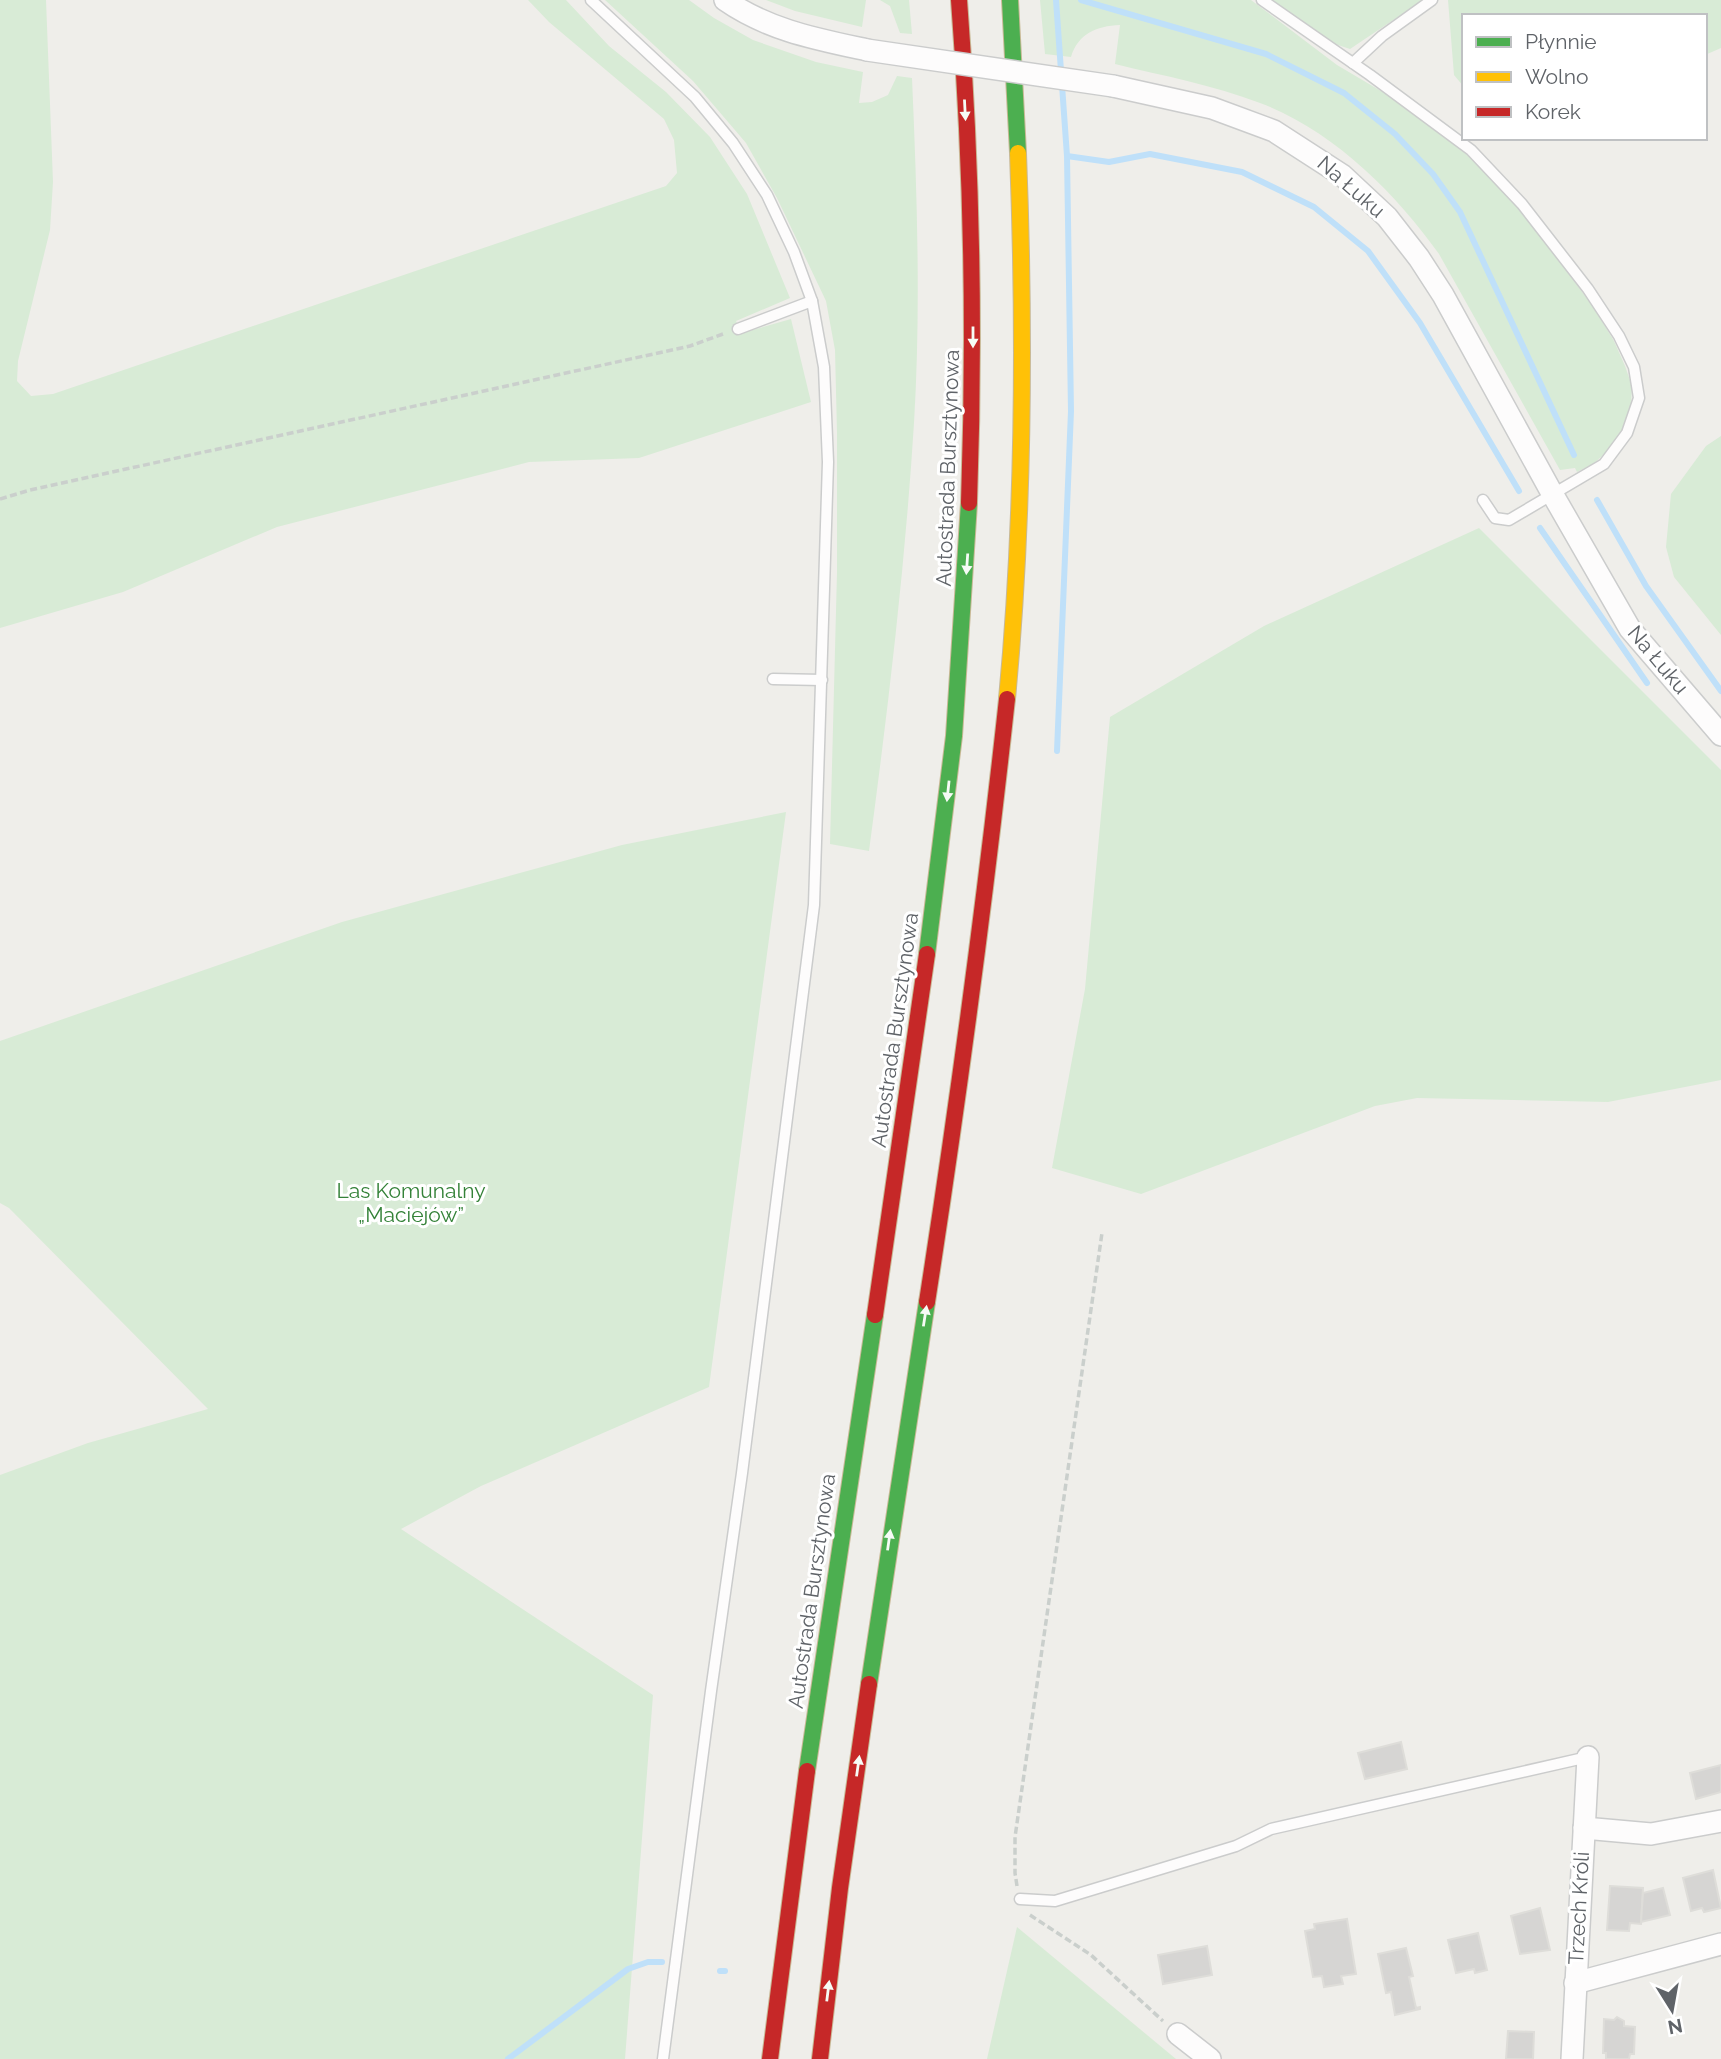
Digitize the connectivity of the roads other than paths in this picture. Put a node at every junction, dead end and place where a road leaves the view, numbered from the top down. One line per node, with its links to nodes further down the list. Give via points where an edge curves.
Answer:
1 (591, 0): 8 (lane, via 695,97 733,143 767,195)
2 (724, 0): 10 (street, Na Łuku, bridge, via 800,36 1171,97 1248,120 1308,151 1358,188 1403,237 1443,295)
3 (959, 0): 23 (highway, Autostrada Bursztynowa, one-way to 23, via 972,232 973,403 958,691 941,857)
4 (1010, 0): 24 (highway, one-way to 4, via 883,1585 971,1006 1008,693 1022,403 1022,226)
5 (1262, 0): 7 (lane)
6 (1432, 0): 7 (lane, via 1381,36)
7 (1353, 63): 10 (lane, via 1471,150 1522,204 1588,289 1634,367 1639,398 1628,433 1604,464)
8 (812, 301): 9 (lane); 13 (lane, via 824,367 828,462)
9 (738, 329)
10 (1553, 495): 11 (lane, via 1509,520 1495,518); 14 (street, Na Łuku, via 1630,629)
11 (1483, 500)
12 (773, 680): 13 (lane)
13 (821, 680): 22 (lane, via 814,905)
14 (1721, 735)
15 (1588, 1757): 17 (street, Trzech Króli); 18 (lane, via 1271,1829 1236,1846 1055,1901)
16 (1721, 1821): 17 (street, via 1651,1834)
17 (1584, 1828): 20 (street, Trzech Króli)
18 (1020, 1899)
19 (1721, 1944): 20 (street)
20 (1575, 1983): 26 (street, Trzech Króli)
21 (1178, 2034): 25 (street)
22 (663, 2059)
23 (770, 2059)
24 (820, 2059)
25 (1210, 2059)
26 (1572, 2059)

